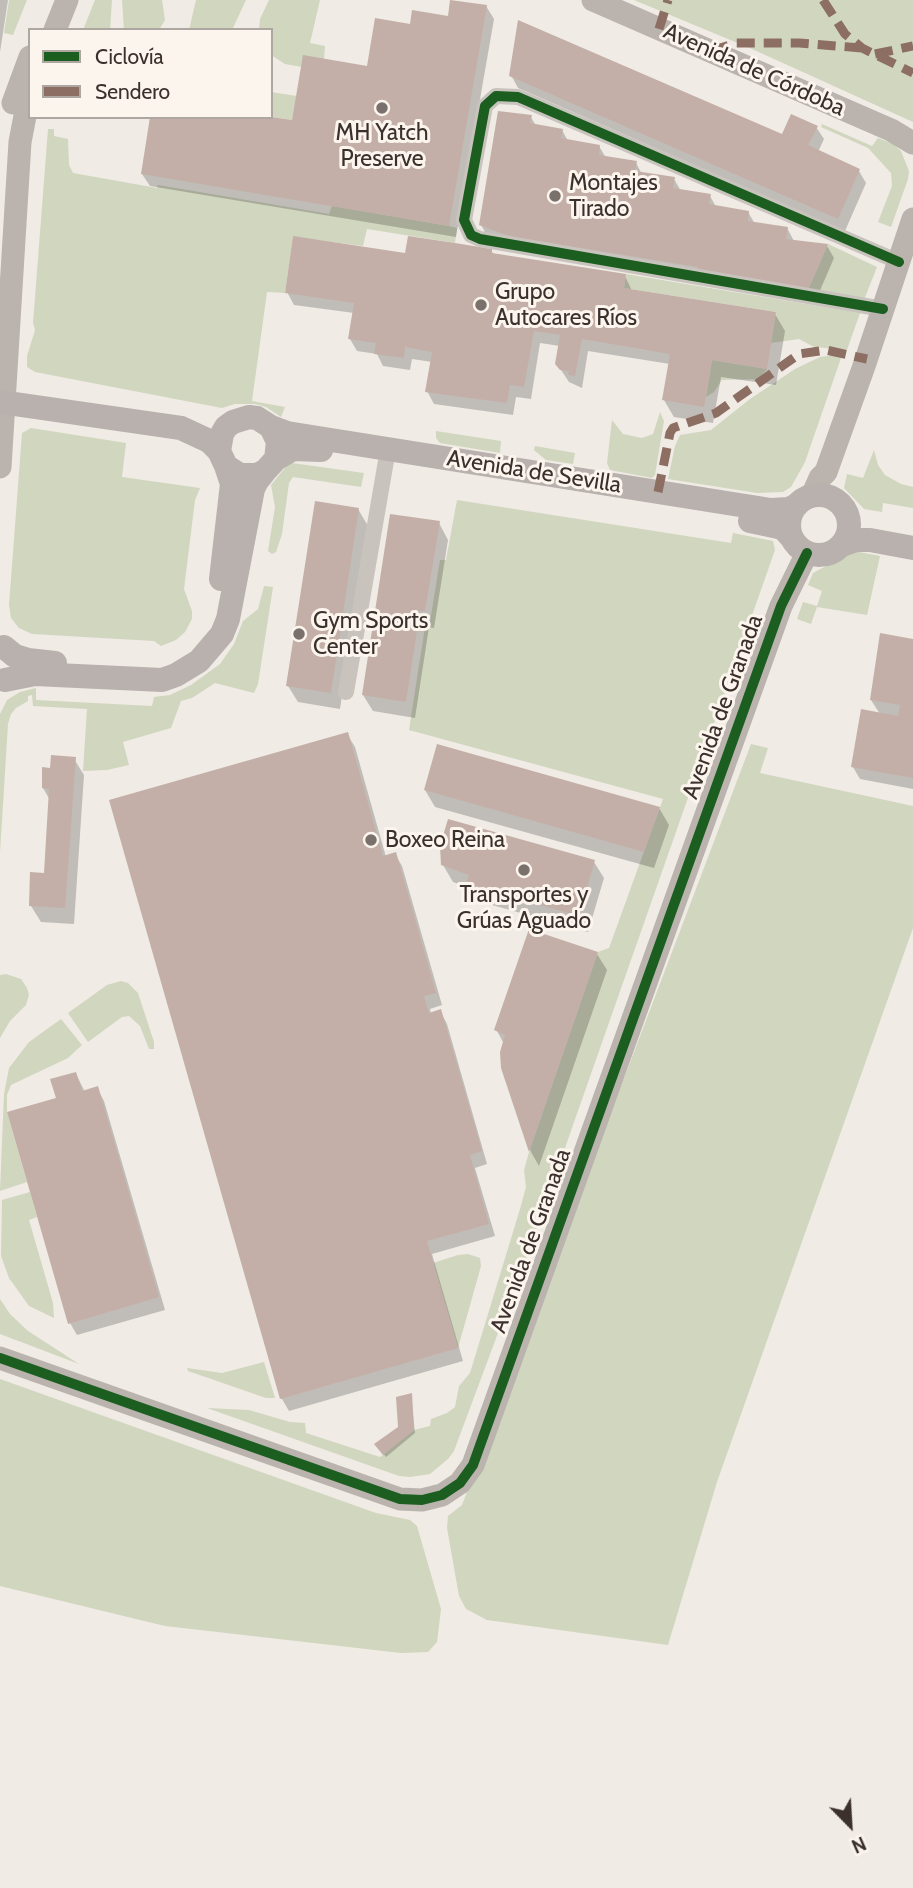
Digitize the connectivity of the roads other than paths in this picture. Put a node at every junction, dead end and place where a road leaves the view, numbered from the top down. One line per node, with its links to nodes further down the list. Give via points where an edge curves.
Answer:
1 (52, 0): 4 (street)
2 (67, 0): 5 (street)
3 (593, 0): 8 (street, Avenida de Córdoba)
4 (41, 28)
5 (56, 28)
6 (28, 64): 7 (street)
7 (17, 101): 11 (street); 13 (street, via 20,142)
8 (913, 143)
9 (913, 219): 10 (street)
10 (899, 262): 12 (street); 12 (street, via 518,97 496,96 485,106 464,220 471,235)
11 (0, 274)
12 (883, 309): 20 (street, via 826,472 830,479)
13 (2, 395): 14 (main road); 16 (main road, via 181,428 197,434); 19 (street)
14 (233, 422): 15 (main road, via 257,418); 16 (main road, via 222,434)
15 (271, 427): 18 (main road, via 278,442); 20 (main road, Avenida de Sevilla, via 771,510 789,509)
16 (223, 458): 18 (main road, via 240,475 257,475); 26 (main road, via 232,484 217,610 208,633 191,652 146,670 36,662 15,656)
17 (386, 461): 18 (main road, Avenida de Sevilla, via 308,448 293,449); 23 (main road, Avenida de Sevilla, via 775,525); 28 (street)
18 (270, 465): 27 (main road, via 253,489 228,619 211,650 199,661 162,680 35,674)
19 (0, 467)
20 (812, 499): 21 (main road, via 841,505); 23 (main road, via 789,521)
21 (848, 517): 22 (main road, via 863,525); 24 (main road)
22 (913, 533)
23 (798, 545): 24 (main road, via 827,554); 29 (street, Avenida de Granada, via 783,582 781,606 473,1465 460,1483 442,1495 400,1499)
24 (842, 545): 25 (main road, via 870,540)
25 (913, 548)
26 (2, 645): 27 (main road, via 9,663)
27 (3, 683)
28 (346, 692)
29 (0, 1358)

